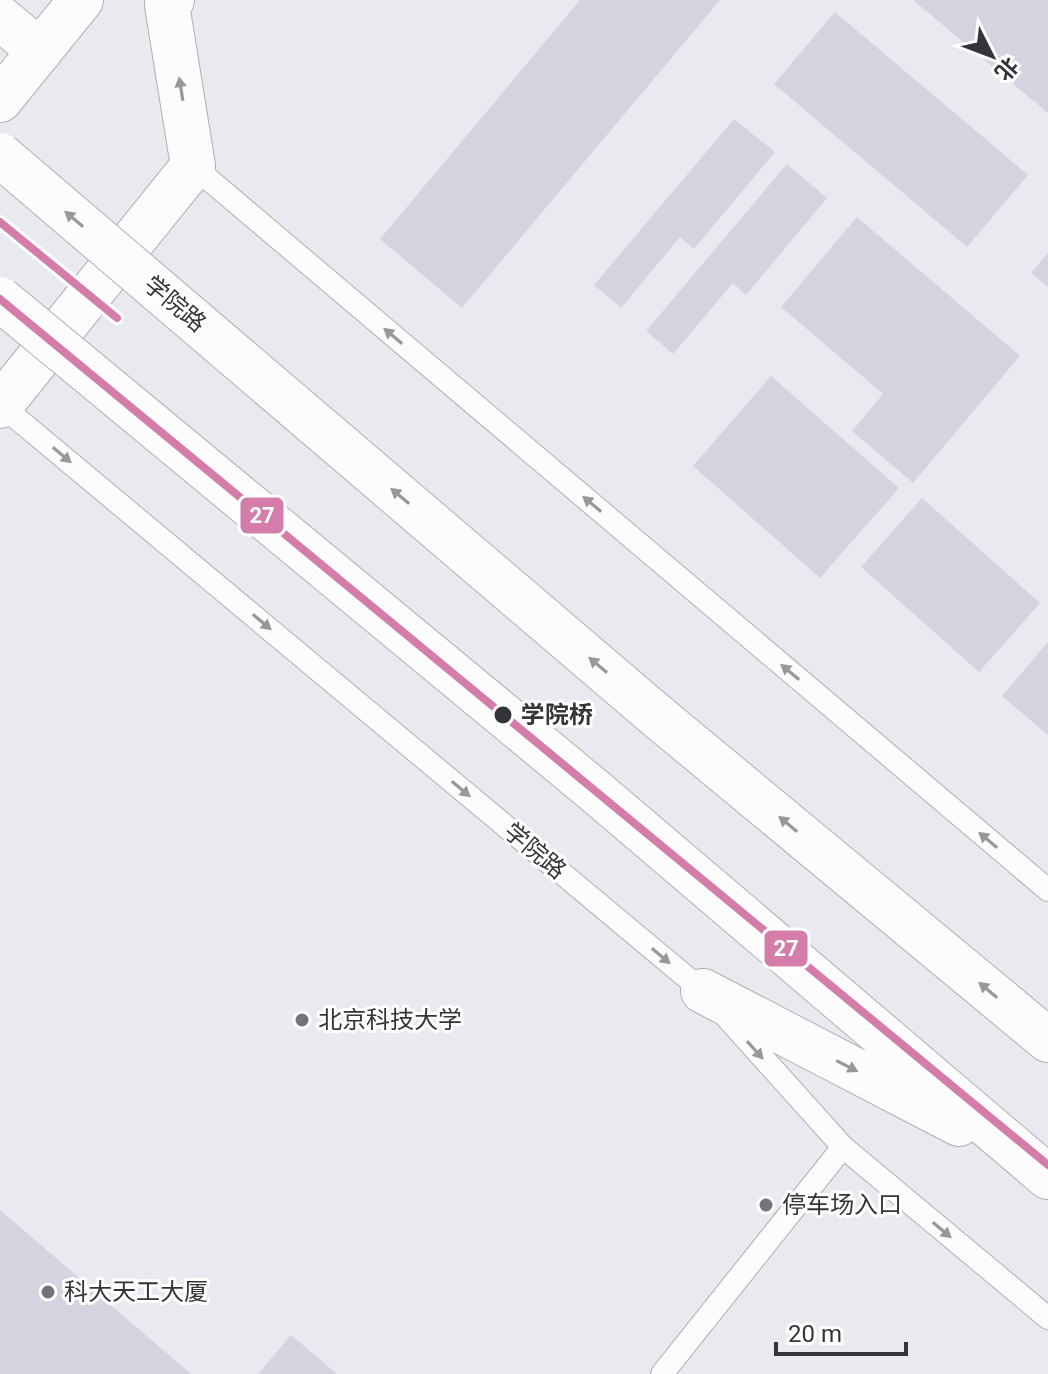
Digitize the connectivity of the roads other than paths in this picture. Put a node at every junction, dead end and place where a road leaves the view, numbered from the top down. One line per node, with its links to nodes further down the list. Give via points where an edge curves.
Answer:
1 (81, 0): 4 (main road)
2 (167, 2): 7 (main road, one-way to 2)
3 (0, 18): 4 (main road)
4 (40, 51): 5 (main road)
5 (0, 100)
6 (0, 155): 12 (main road, 学院路, one-way to 6, bridge, via 657,716)
7 (193, 166): 9 (main road); 10 (lane, one-way to 7)
8 (0, 299): 14 (main road, bridge, via 595,791)
9 (1, 406): 11 (lane, 学院路, one-way to 11)
10 (1048, 890)
11 (703, 991): 13 (lane, 学院路, one-way to 13); 14 (main road, one-way to 14)
12 (1048, 1040)
13 (843, 1147): 15 (lane, 学院路, one-way to 15); 16 (lane)
14 (1037, 1168)
15 (1048, 1318)
16 (662, 1374)

